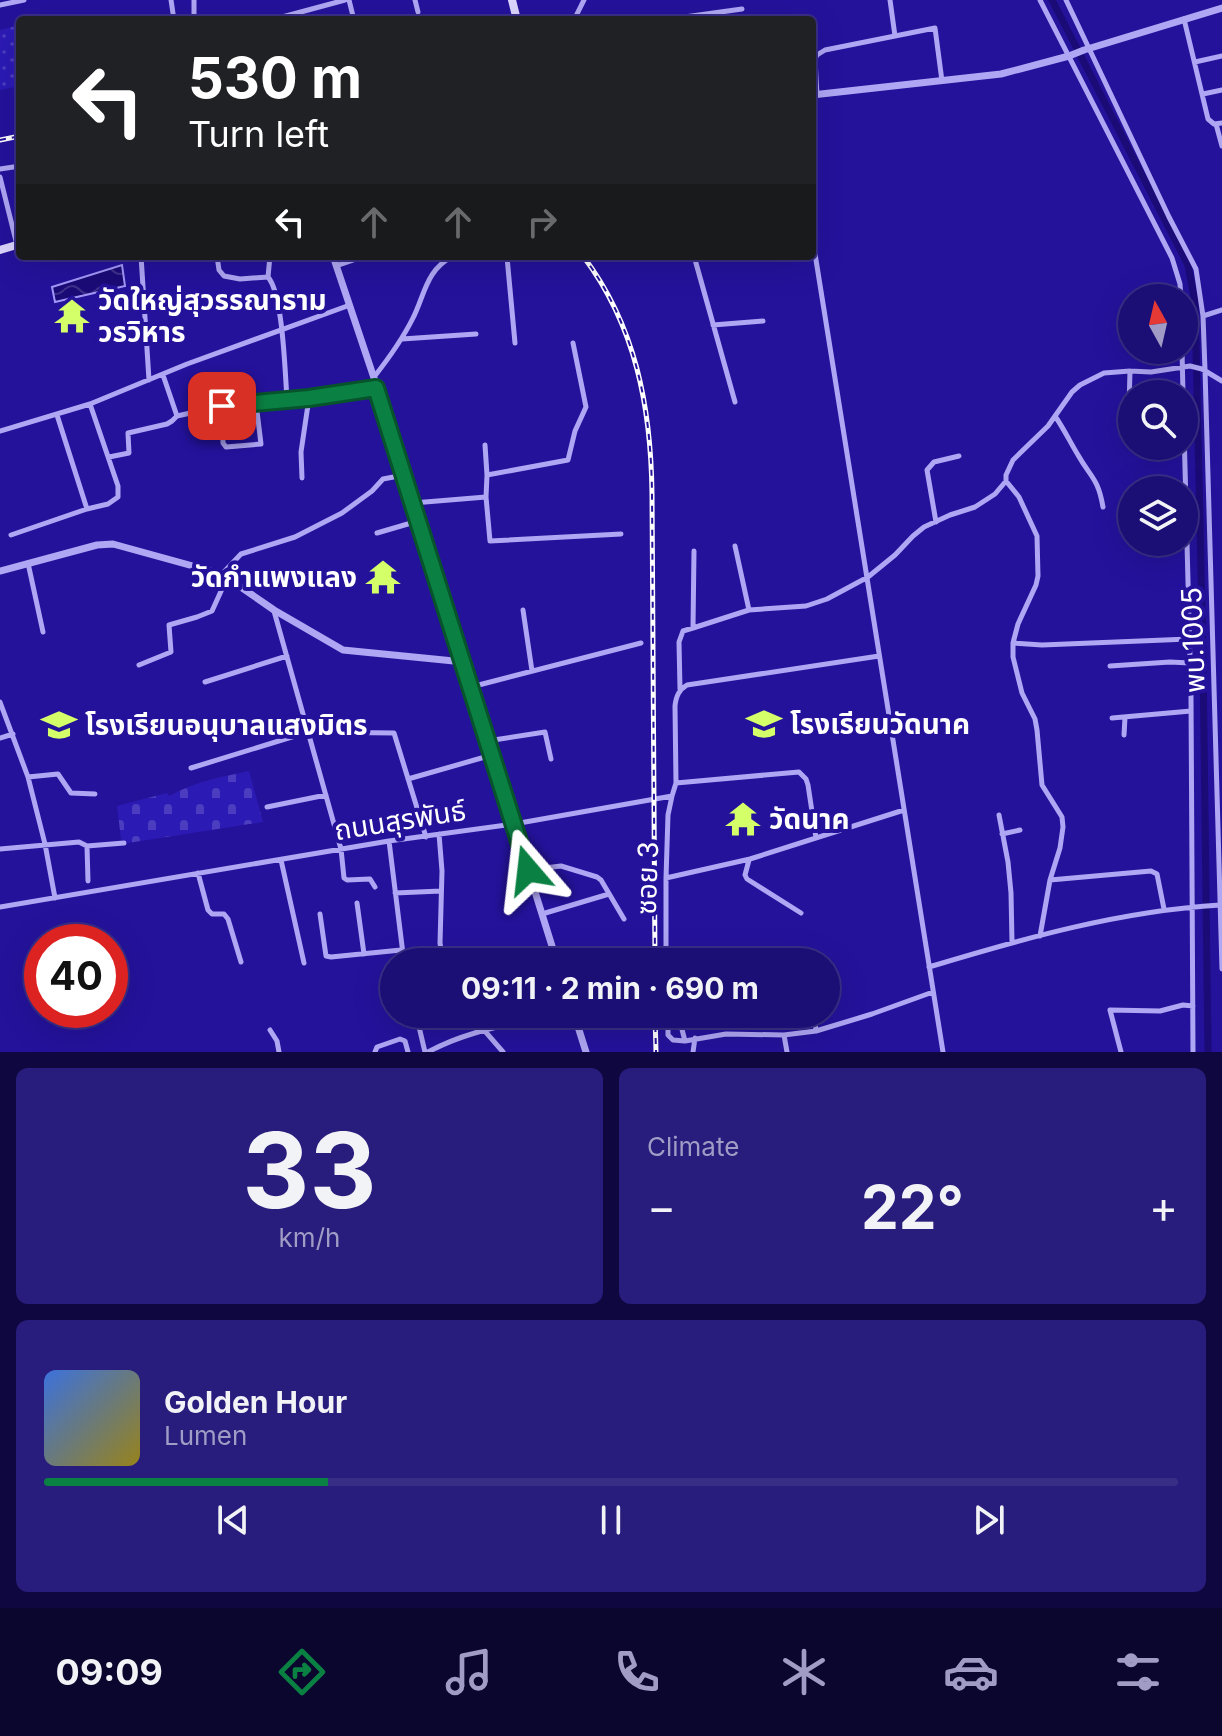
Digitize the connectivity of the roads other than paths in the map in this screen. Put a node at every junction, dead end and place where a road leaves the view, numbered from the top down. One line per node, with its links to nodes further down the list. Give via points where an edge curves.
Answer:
1 (24, 0): 7 (street)
2 (347, 0): 11 (street)
3 (415, 0): 10 (street)
4 (890, 0): 14 (street)
5 (1040, 0): 16 (street)
6 (1066, 0): 15 (street, พบ.1005)
7 (0, 5)
8 (1222, 8): 13 (street)
9 (742, 9): 12 (street)
10 (418, 12)
11 (286, 16)
12 (692, 16)
13 (1184, 19): 15 (street); 19 (street)
14 (895, 36): 18 (street, via 825,50); 20 (street, via 935,28)
15 (1086, 49): 16 (street); 42 (street, พบ.1005, via 1196,269)
16 (1069, 56): 20 (street, via 1001,74); 39 (street, via 1172,258)
17 (1222, 56): 19 (street)
18 (816, 57)
19 (1195, 62): 22 (street)
20 (942, 81): 23 (street)
21 (1222, 90): 22 (street)
22 (1203, 94): 24 (street, via 1208,119)
23 (816, 95)
24 (1219, 123): 25 (street)
25 (1222, 146)
26 (0, 177): 27 (street)
27 (16, 237)
28 (141, 260): 56 (street)
29 (218, 260): 38 (street, via 224,276)
30 (270, 260): 38 (street)
31 (334, 260): 37 (street)
32 (353, 260): 37 (street)
33 (445, 260): 47 (street, via 427,282)
34 (506, 260): 48 (street)
35 (695, 260): 44 (street)
36 (816, 260): 93 (street)
37 (336, 266): 40 (street)
38 (268, 277): 45 (street)
39 (1180, 284)
40 (350, 305): 45 (street); 55 (street)
41 (1222, 310): 42 (street)
42 (1203, 316): 52 (street, พบ.1005)
43 (763, 321): 44 (street)
44 (713, 325): 63 (street)
45 (281, 329): 54 (street); 62 (street)
46 (476, 334): 47 (street)
47 (401, 339): 55 (street)
48 (515, 343)
49 (573, 343): 76 (street, via 586,407 568,460)
50 (1185, 364): 51 (street)
51 (1186, 367): 52 (street); 53 (street); 58 (street)
52 (1204, 370): 59 (street); 158 (street, พบ.1005)
53 (1130, 371): 57 (street); 69 (street, via 1092,378 1072,392)
54 (163, 375): 56 (street); 68 (street)
55 (374, 378): 60 (street)
56 (149, 380): 65 (street)
57 (1130, 380)
58 (1185, 380)
59 (1222, 381)
60 (376, 388): 61 (street); 75 (street)
61 (309, 398): 62 (street); 77 (street)
62 (287, 399): 64 (street)
63 (735, 402)
64 (256, 403): 66 (street); 66 (street, via 260,445 224,446)
65 (90, 404): 67 (street); 73 (street)
66 (222, 406): 68 (street)
67 (57, 415): 70 (street); 82 (street)
68 (177, 416): 73 (street, via 167,424 128,433 129,453)
69 (1055, 416): 78 (street, via 1013,460); 81 (street, via 1096,481)
70 (0, 431)
71 (485, 445): 76 (street)
72 (959, 456): 84 (street, via 934,462 927,470)
73 (109, 457): 82 (street, via 118,497)
74 (1185, 460): 99 (street)
75 (404, 475): 80 (street); 92 (street, via 383,479 342,513 295,537 241,554)
76 (487, 475): 79 (street)
77 (302, 478)
78 (1006, 481): 84 (street, via 985,502); 101 (street, via 1037,536 1036,585)
79 (486, 497): 80 (street); 86 (street, via 490,541)
80 (412, 503): 83 (street)
81 (1103, 507)
82 (87, 509): 87 (street)
83 (418, 521): 85 (street); 104 (street)
84 (936, 522): 93 (street)
85 (377, 533)
86 (621, 534)
87 (11, 535)
88 (735, 546): 96 (street)
89 (694, 551): 97 (street)
90 (28, 563): 91 (street); 92 (street, via 113,544); 98 (street)
91 (0, 571)
92 (224, 576): 94 (street); 106 (street, via 212,611 169,625 171,652)
93 (867, 577): 96 (street, via 806,606); 103 (street)
94 (274, 610): 102 (street); 104 (street, via 343,650)
95 (523, 610): 108 (street)
96 (749, 610): 97 (street)
97 (693, 628): 111 (street, via 683,631 679,642)
98 (43, 632)
99 (1189, 639): 101 (street); 105 (street)
100 (641, 643): 108 (street)
101 (1013, 643): 150 (street, via 1015,669 1035,719 1042,785 1062,817)
102 (287, 656): 109 (street); 116 (street)
103 (879, 656): 111 (street); 131 (street)
104 (464, 662): 110 (street)
105 (1190, 663): 107 (street); 113 (street)
106 (139, 665)
107 (1110, 666)
108 (532, 671): 110 (street)
109 (205, 682)
110 (471, 687): 120 (street)
111 (680, 690): 126 (street, via 675,706)
112 (0, 702): 117 (street)
113 (1191, 711): 114 (street); 160 (street)
114 (1125, 717): 115 (street); 118 (street)
115 (1112, 718)
116 (308, 732): 123 (street); 125 (street, via 394,733); 128 (street)
117 (13, 734): 119 (street); 124 (street)
118 (1124, 735)
119 (0, 738)
120 (487, 741): 121 (street); 122 (street, via 545,732)
121 (492, 755): 125 (street); 133 (street)
122 (551, 759)
123 (191, 768)
124 (28, 777): 127 (street, via 58,774 71,793); 141 (street)
125 (408, 779): 137 (street)
126 (676, 783): 129 (street); 138 (street, via 799,772 808,785)
127 (95, 794)
128 (326, 795): 130 (street); 144 (street)
129 (672, 796): 133 (street, ถนนสุรพันธ์); 149 (street, ซอย 3)
130 (267, 807)
131 (904, 810): 138 (street); 176 (street)
132 (999, 815): 136 (street)
133 (514, 824): 135 (street, ถนนสุรพันธ์); 147 (street)
134 (1020, 830): 136 (street)
135 (439, 834): 137 (street, ถนนสุรพันธ์); 153 (street)
136 (1002, 834): 167 (street)
137 (426, 837): 139 (street, ถนนสุรพันธ์)
138 (816, 838): 145 (street)
139 (389, 841): 144 (street, ถนนสุรพันธ์); 154 (street)
140 (124, 843): 142 (street)
141 (45, 844): 142 (street); 143 (street); 156 (street)
142 (87, 846): 151 (street)
143 (0, 849)
144 (341, 849): 146 (street, ถนนสุรพันธ์); 152 (street, via 346,880 370,879)
145 (750, 859): 149 (street); 162 (street, via 747,879)
146 (281, 860): 148 (street, ถนนสุรพันธ์); 175 (street)
147 (528, 870): 155 (street, via 561,866 592,874); 164 (street)
148 (198, 873): 156 (street, ถนนสุรพันธ์); 174 (street, via 208,910 228,919)
149 (666, 878): 171 (street, ซอย 3)
150 (1050, 880): 161 (street, via 1151,871 1157,874); 166 (street)
151 (88, 881)
152 (375, 887)
153 (441, 891): 154 (street); 169 (street)
154 (395, 893): 168 (street)
155 (609, 894): 164 (street); 165 (street)
156 (55, 898): 159 (street, ถนนสุรพันธ์)
157 (357, 903): 173 (street)
158 (1221, 905): 160 (street); 177 (street, พบ.1005)
159 (0, 907)
160 (1196, 907): 161 (street); 179 (street)
161 (1164, 909): 166 (street)
162 (801, 913)
163 (320, 914): 173 (street, via 326,956)
164 (542, 914): 170 (street)
165 (624, 919)
166 (1040, 936): 167 (street)
167 (1012, 942): 176 (street)
168 (401, 948)
169 (441, 948)
170 (553, 948)
171 (666, 948)
172 (380, 952): 173 (street)
173 (364, 954)
174 (241, 962)
175 (304, 963)
176 (929, 967): 178 (street)
177 (1222, 969)
178 (933, 992): 188 (street); 200 (street)
179 (1193, 1006): 201 (street, via 1110,1010); 202 (street)
180 (420, 1028): 195 (street)
181 (493, 1028): 187 (street)
182 (578, 1028): 197 (street)
183 (668, 1028): 191 (street, via 673,1040)
184 (682, 1028): 191 (street)
185 (816, 1028): 188 (street)
186 (270, 1030): 192 (street)
187 (484, 1030): 195 (street); 196 (street)
188 (816, 1031): 189 (street)
189 (784, 1035): 190 (street); 199 (street)
190 (695, 1038): 191 (street); 198 (street)
191 (685, 1041)
192 (279, 1052)
193 (375, 1052): 194 (street, via 400,1039)
194 (408, 1052)
195 (427, 1052)
196 (503, 1052)
197 (586, 1052)
198 (693, 1052)
199 (787, 1052)
200 (943, 1052)
201 (1121, 1052)
202 (1193, 1052)

